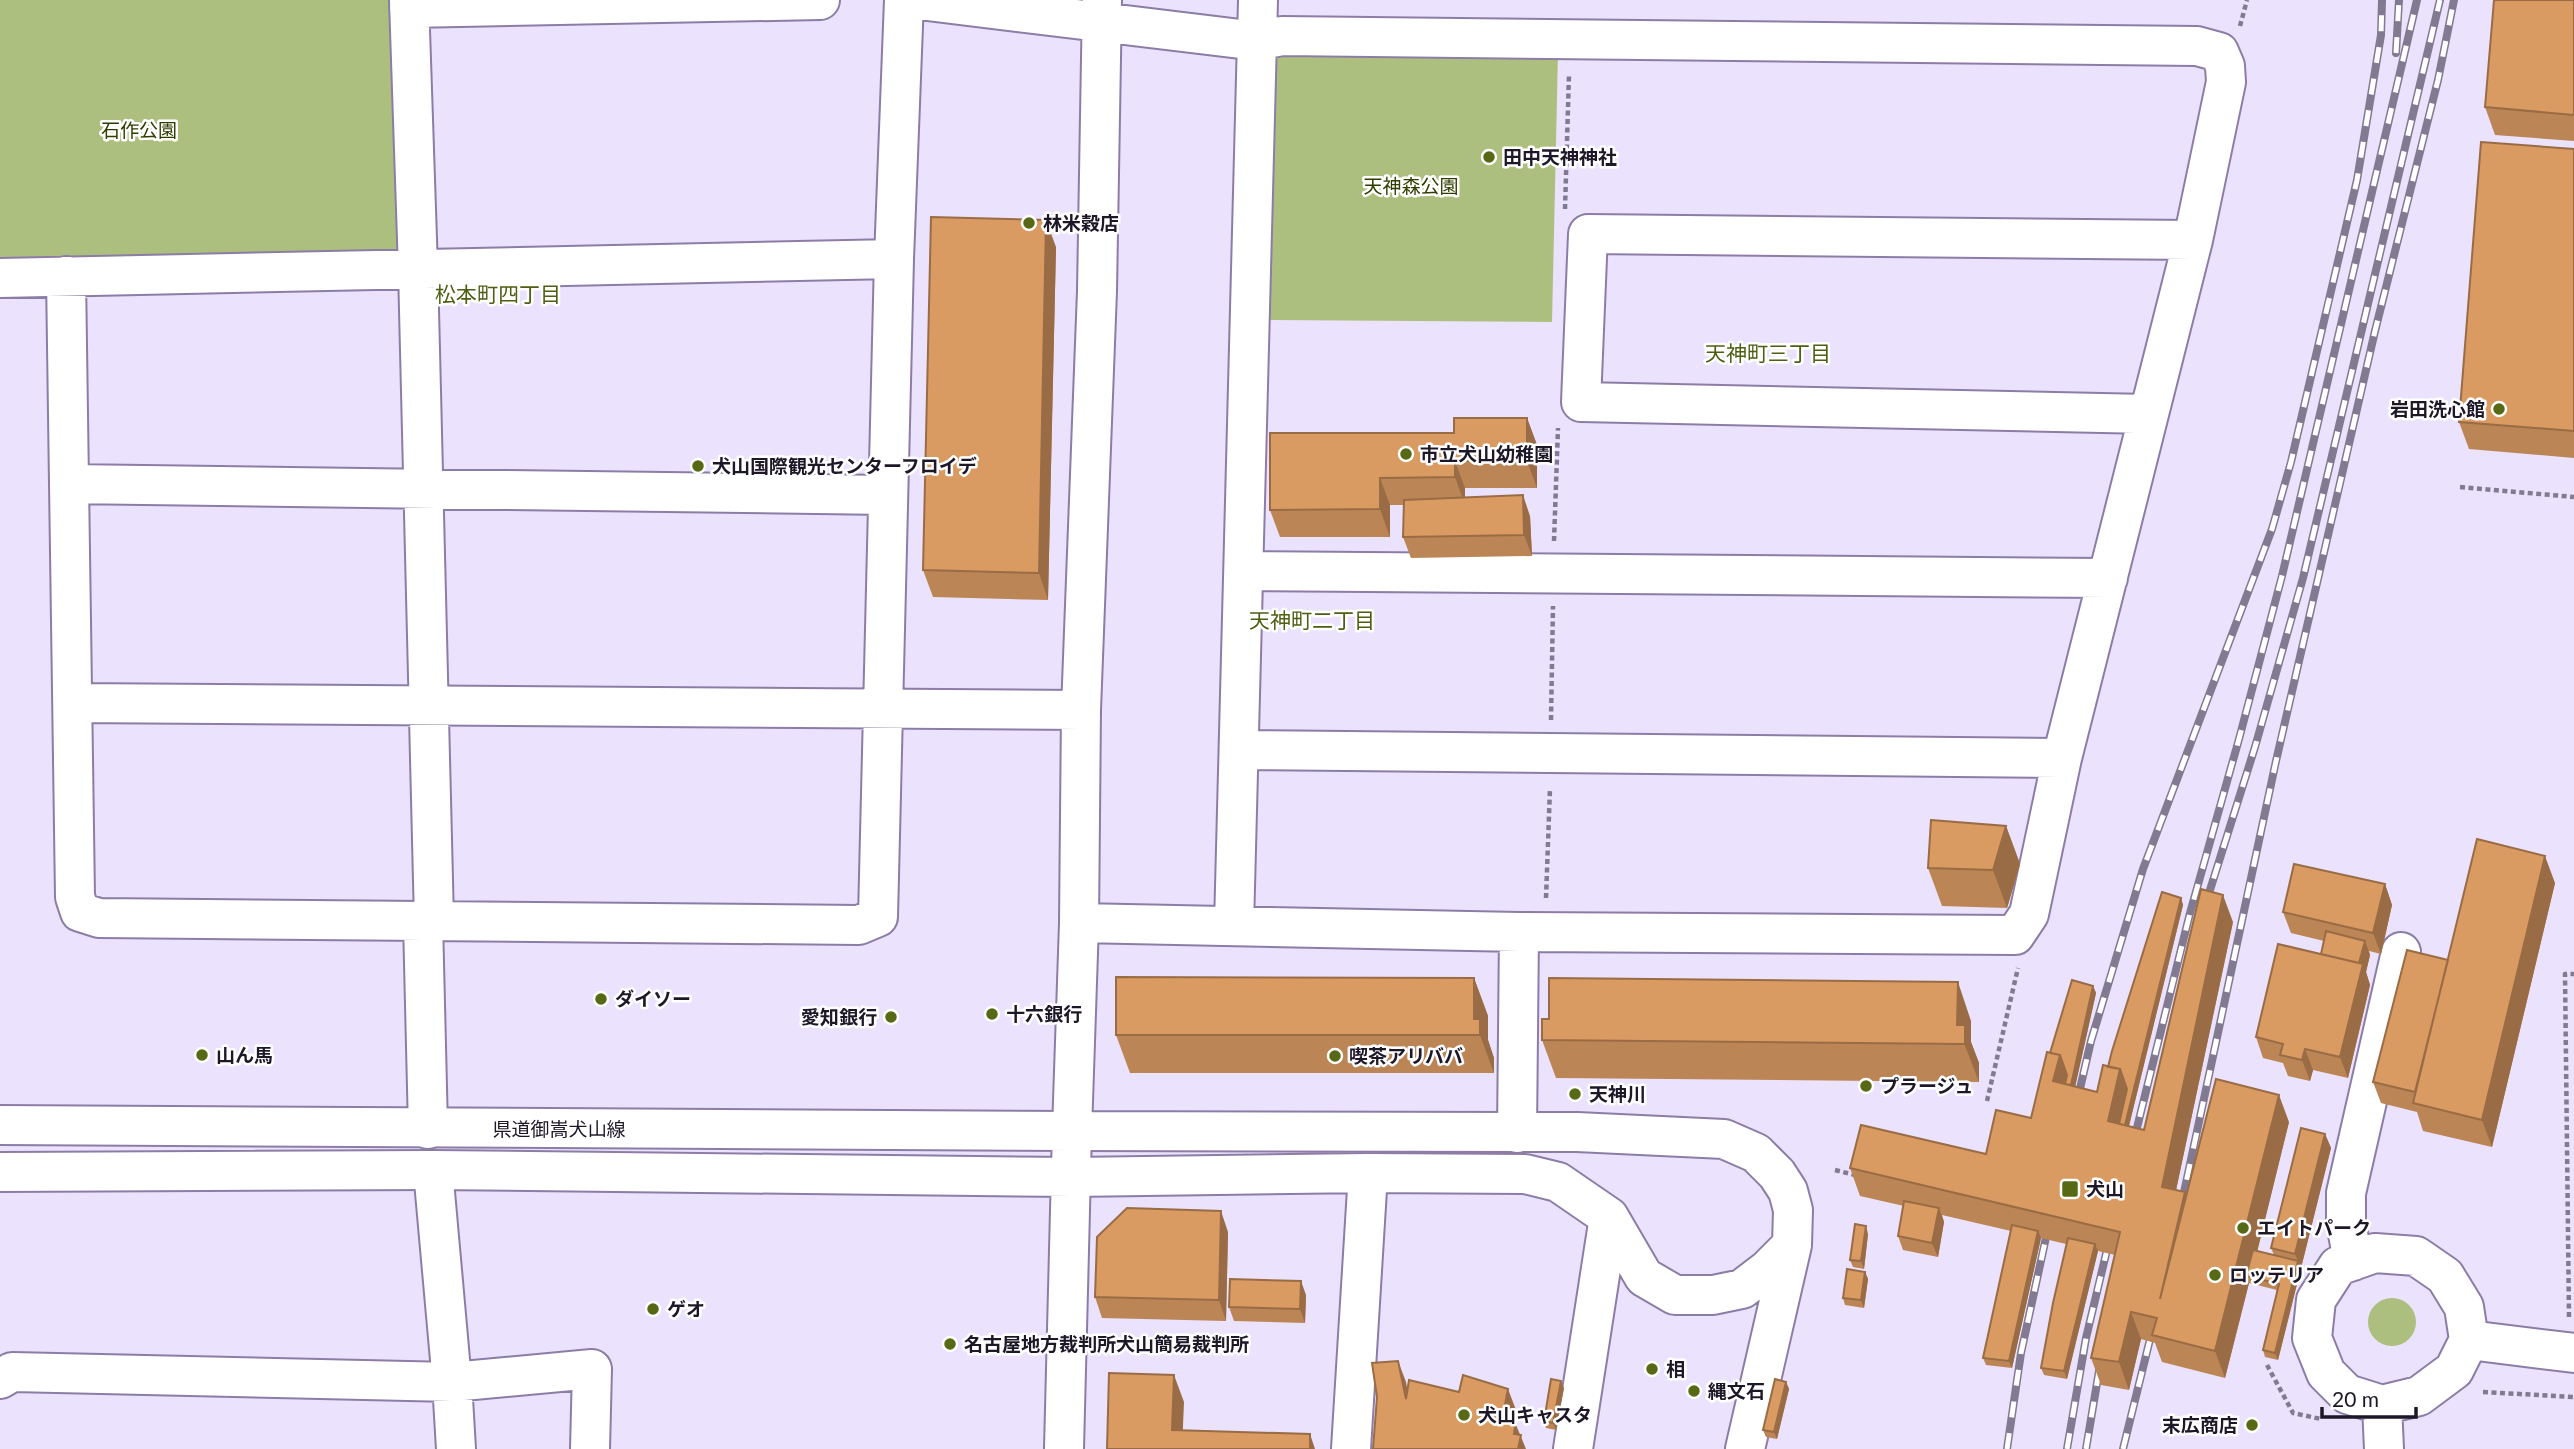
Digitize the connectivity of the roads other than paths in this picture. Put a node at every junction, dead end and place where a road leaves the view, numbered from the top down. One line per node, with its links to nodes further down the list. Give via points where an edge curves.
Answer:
1 (820, 0): 5 (street)
2 (904, 0): 9 (street)
3 (919, 0): 6 (street)
4 (1258, 0): 7 (street)
5 (409, 4): 10 (street)
6 (1101, 11): 7 (street); 22 (street, via 1097,292)
7 (1257, 41): 8 (street, via 1282,36 2197,46 2219,52 2226,82); 17 (street)
8 (2193, 240): 13 (street); 13 (street, via 1588,234 1581,402)
9 (894, 259): 10 (street); 16 (street)
10 (418, 270): 11 (street); 15 (street)
11 (66, 276): 12 (street); 14 (street)
12 (0, 278)
13 (2148, 414): 18 (street)
14 (69, 484): 15 (street); 19 (street)
15 (424, 489): 16 (street); 20 (street)
16 (888, 495): 21 (street)
17 (1244, 571): 18 (street); 23 (street)
18 (2109, 578): 24 (street)
19 (73, 704): 20 (street); 25 (street, via 75,897 80,912 99,918)
20 (429, 707): 21 (street); 25 (street)
21 (883, 710): 22 (street); 25 (street, via 878,917 859,925)
22 (1081, 710): 26 (street)
23 (1239, 750): 24 (street); 27 (street)
24 (2062, 758): 28 (street, via 2029,914 2015,935)
25 (429, 921): 31 (street)
26 (1079, 923): 27 (street); 32 (street)
27 (1234, 926): 28 (street)
28 (1519, 932): 33 (street)
29 (2401, 952): 40 (street, via 2346,1193)
30 (0, 1125): 31 (street, 県道御嵩犬山線)
31 (428, 1129): 32 (street, 県道御嵩犬山線)
32 (1072, 1131): 33 (street, 県道御嵩犬山線); 37 (street)
33 (1517, 1133): 39 (street, 県道御嵩犬山線, via 1724,1139 1756,1153 1788,1191 1793,1210)
34 (432, 1170): 35 (street); 37 (street); 44 (street)
35 (0, 1172)
36 (1368, 1173): 37 (street); 38 (street, via 1525,1174 1558,1182); 49 (street)
37 (1072, 1177): 48 (street)
38 (1609, 1217): 39 (street, via 1644,1277 1675,1295 1742,1289); 50 (street)
39 (1792, 1245): 51 (street, 県道御嵩犬山線)
40 (2353, 1261): 42 (street, via 2375,1253 2416,1256 2445,1276 2465,1307); 45 (street, via 2338,1266 2316,1300 2312,1338 2326,1373 2347,1394)
41 (2572, 1339): 42 (street)
42 (2469, 1340): 45 (street, via 2454,1370 2419,1396)
43 (0, 1379): 44 (street, via 12,1372)
44 (452, 1382): 46 (street); 47 (street, via 592,1369)
45 (2382, 1405): 52 (street)
46 (456, 1449)
47 (590, 1449)
48 (1064, 1449)
49 (1351, 1449)
50 (1573, 1449)
51 (1745, 1449)
52 (2384, 1449)

